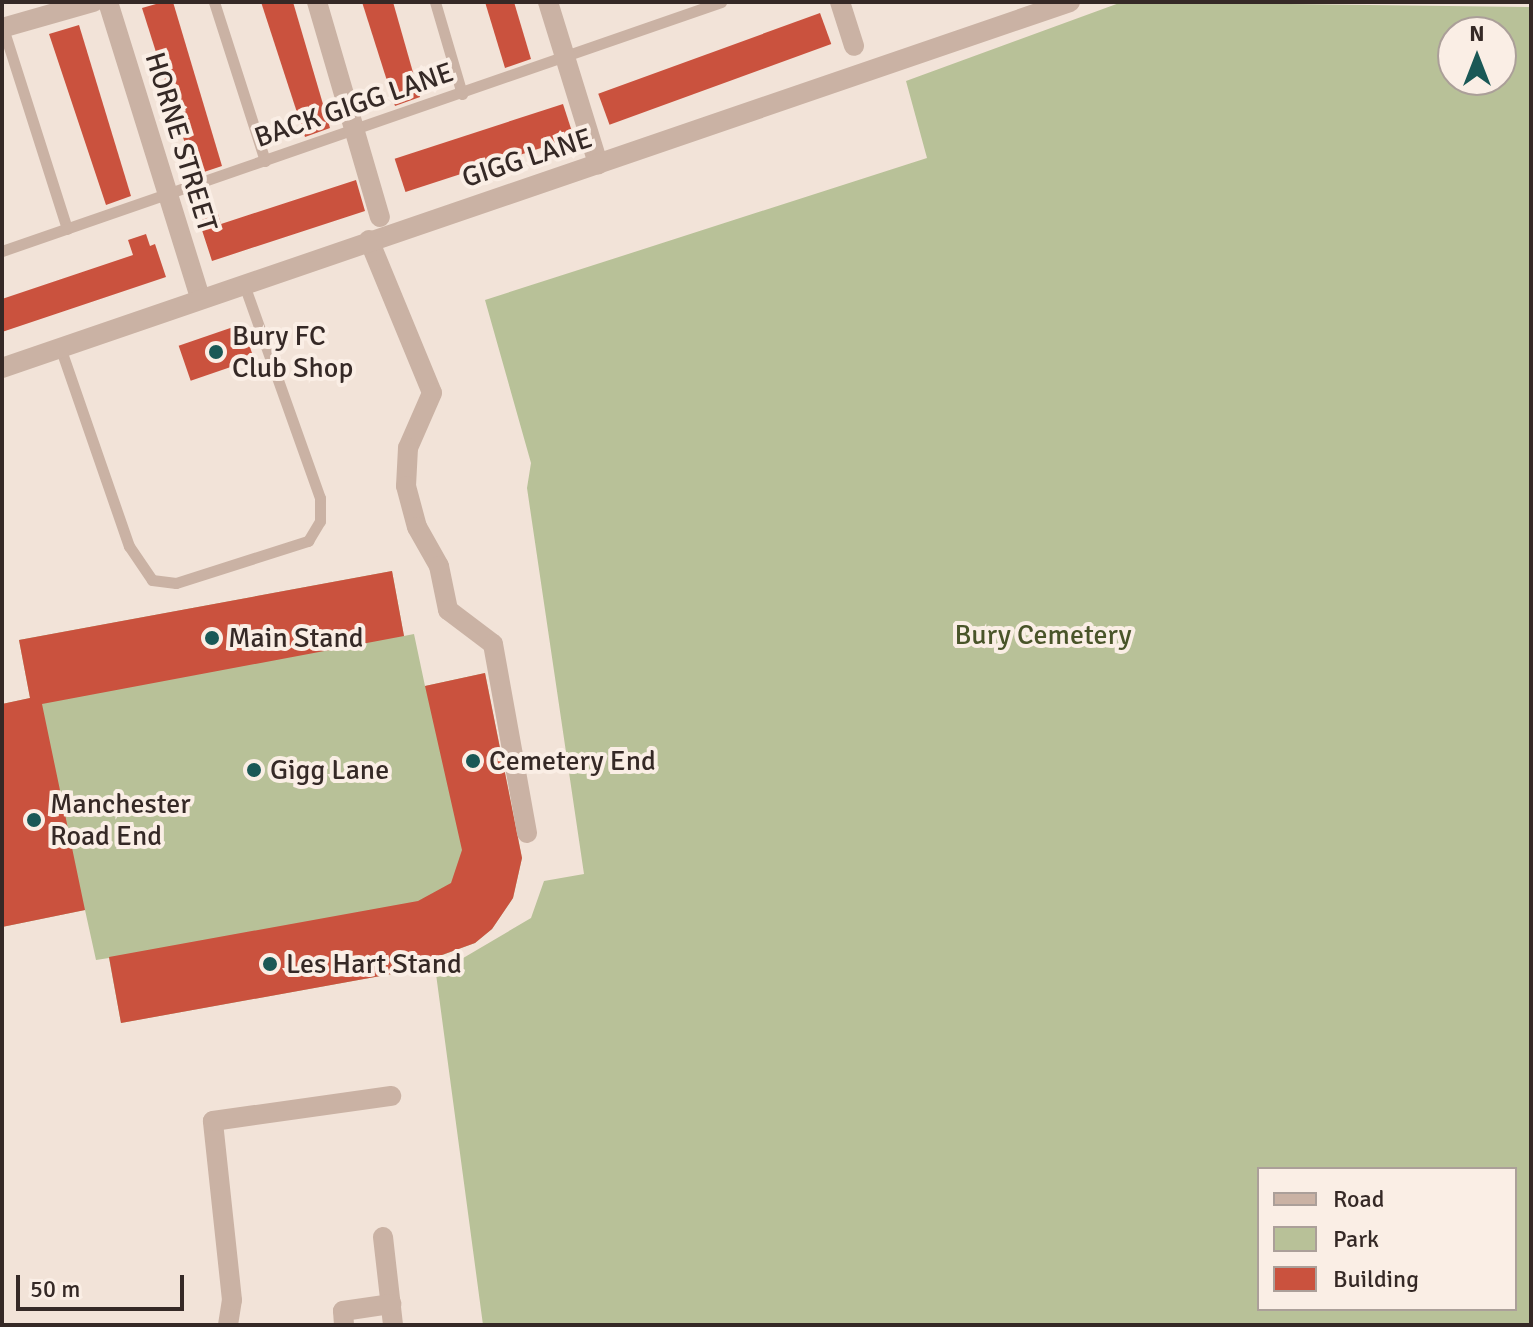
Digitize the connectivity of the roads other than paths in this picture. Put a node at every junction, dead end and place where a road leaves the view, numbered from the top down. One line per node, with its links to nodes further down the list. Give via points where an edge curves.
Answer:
1 (93, 2): 10 (street)
2 (108, 2): 17 (street, HORNE STREET)
3 (214, 2): 15 (lane)
4 (317, 2): 14 (street)
5 (435, 2): 13 (lane)
6 (548, 2): 12 (street)
7 (721, 2): 12 (lane, BACK GIGG LANE)
8 (840, 2): 11 (street)
9 (1070, 2): 16 (street, GIGG LANE)
10 (2, 27): 19 (lane)
11 (854, 46)
12 (565, 56): 13 (lane, BACK GIGG LANE); 16 (street)
13 (462, 94): 14 (lane, BACK GIGG LANE)
14 (355, 130): 15 (lane, BACK GIGG LANE); 18 (street)
15 (265, 161): 17 (lane, BACK GIGG LANE)
16 (598, 164): 20 (street, GIGG LANE)
17 (167, 194): 19 (lane, BACK GIGG LANE); 23 (street, HORNE STREET)
18 (380, 217)
19 (67, 229): 21 (lane, BACK GIGG LANE)
20 (369, 240): 22 (street, GIGG LANE); 26 (street, via 432,393 408,448 406,486 417,527 439,566 448,610 493,644)
21 (2, 251)
22 (243, 283): 23 (street, GIGG LANE); 24 (lane, via 320,498 320,521 308,541 176,583 152,580 129,546)
23 (200, 298): 24 (street, GIGG LANE)
24 (60, 347): 25 (street, GIGG LANE)
25 (2, 368)
26 (527, 833)
27 (391, 1096): 30 (street, via 213,1121 232,1300)
28 (383, 1237): 29 (street)
29 (392, 1315): 31 (street, via 343,1311)
30 (228, 1325)
31 (344, 1325)

